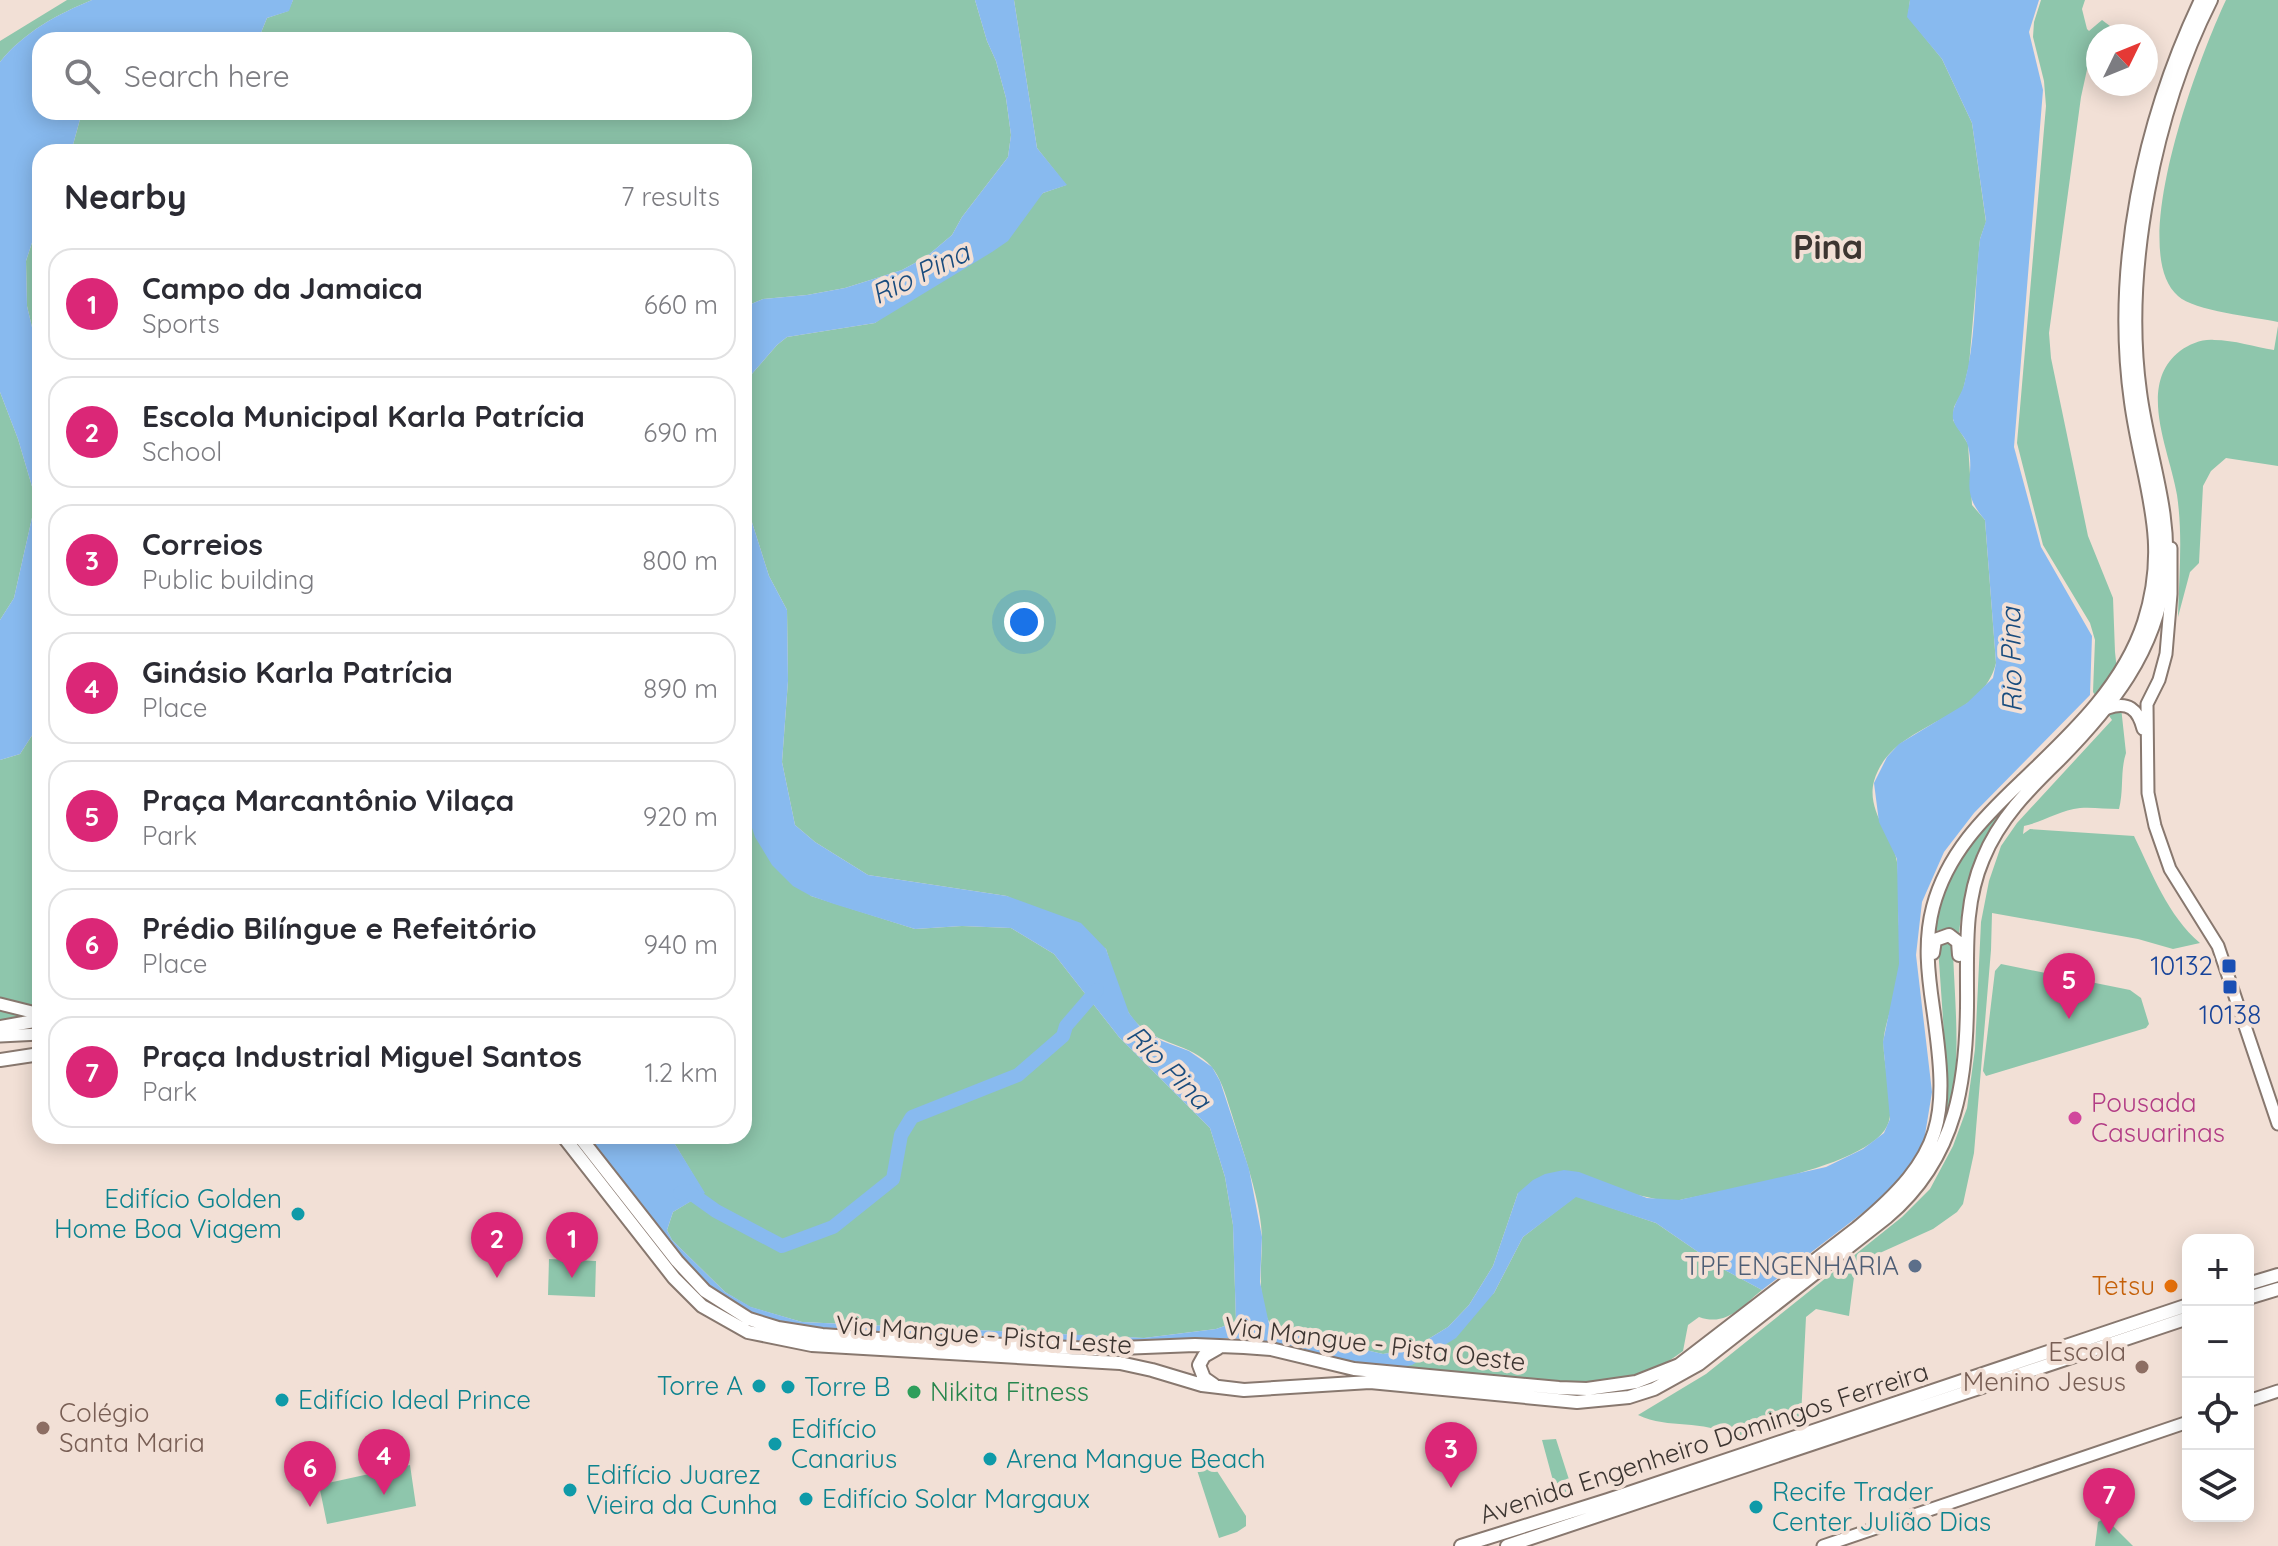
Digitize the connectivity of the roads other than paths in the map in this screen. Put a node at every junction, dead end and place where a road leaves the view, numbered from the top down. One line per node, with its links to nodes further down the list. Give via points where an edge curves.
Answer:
1 (2201, 0): 4 (main road, Via Mangue - Pista Oeste, via 2176,58 2135,214 2125,322 2131,402 2157,548 2152,596 2129,658)
2 (2211, 0): 3 (main road, Via Mangue - Pista Leste, via 2159,146 2137,283 2139,382)
3 (2163, 501): 4 (main road, Via Mangue - Pista Leste, via 2167,546 2157,614 2137,665); 5 (street, via 2171,594 2163,667 2147,704)
4 (2100, 712): 5 (street, via 2124,704 2136,711); 7 (main road, Via Mangue - Pista Oeste, via 1985,816 1946,872 1929,929); 15 (main road, Via Mangue - Pista Leste, via 2022,798 1983,857 1966,939)
5 (2147, 741): 16 (street, via 2148,793 2164,853 2218,946)
6 (0, 1004): 8 (street)
7 (1933, 1009): 15 (main road, via 1933,944 1949,935 1959,946); 25 (main road, Via Mangue - Pista Oeste, via 1941,1103 1921,1164 1885,1205 1658,1375 1587,1389 1354,1369 1271,1349)
8 (32, 1012)
9 (32, 1021): 10 (main road)
10 (0, 1027)
11 (32, 1034): 12 (street)
12 (0, 1036)
13 (32, 1055): 14 (main road)
14 (6, 1059)
15 (1962, 1078): 26 (main road, Via Mangue - Pista Leste, via 1940,1154 1903,1204 1709,1357 1654,1389 1577,1402 1370,1382)
16 (2278, 1124)
17 (569, 1144): 26 (main road, Via Mangue - Pista Leste, via 694,1299 748,1332 812,1345 1120,1363)
18 (585, 1144): 25 (main road, Via Mangue - Pista Oeste, via 690,1276 724,1305 763,1324 893,1340 1095,1349)
19 (2278, 1275): 20 (main road)
20 (2254, 1282)
21 (2278, 1289): 22 (main road)
22 (2254, 1296)
23 (2185, 1306): 30 (main road, Avenida Engenheiro Domingos Ferreira)
24 (2182, 1320): 31 (main road, Avenida Engenheiro Domingos Ferreira)
25 (1221, 1346): 26 (main road, via 1199,1365 1204,1378)
26 (1219, 1388)
27 (2278, 1391): 28 (street)
28 (2254, 1399)
29 (2182, 1424): 32 (street)
30 (1461, 1546)
31 (1507, 1546)
32 (1823, 1546)

